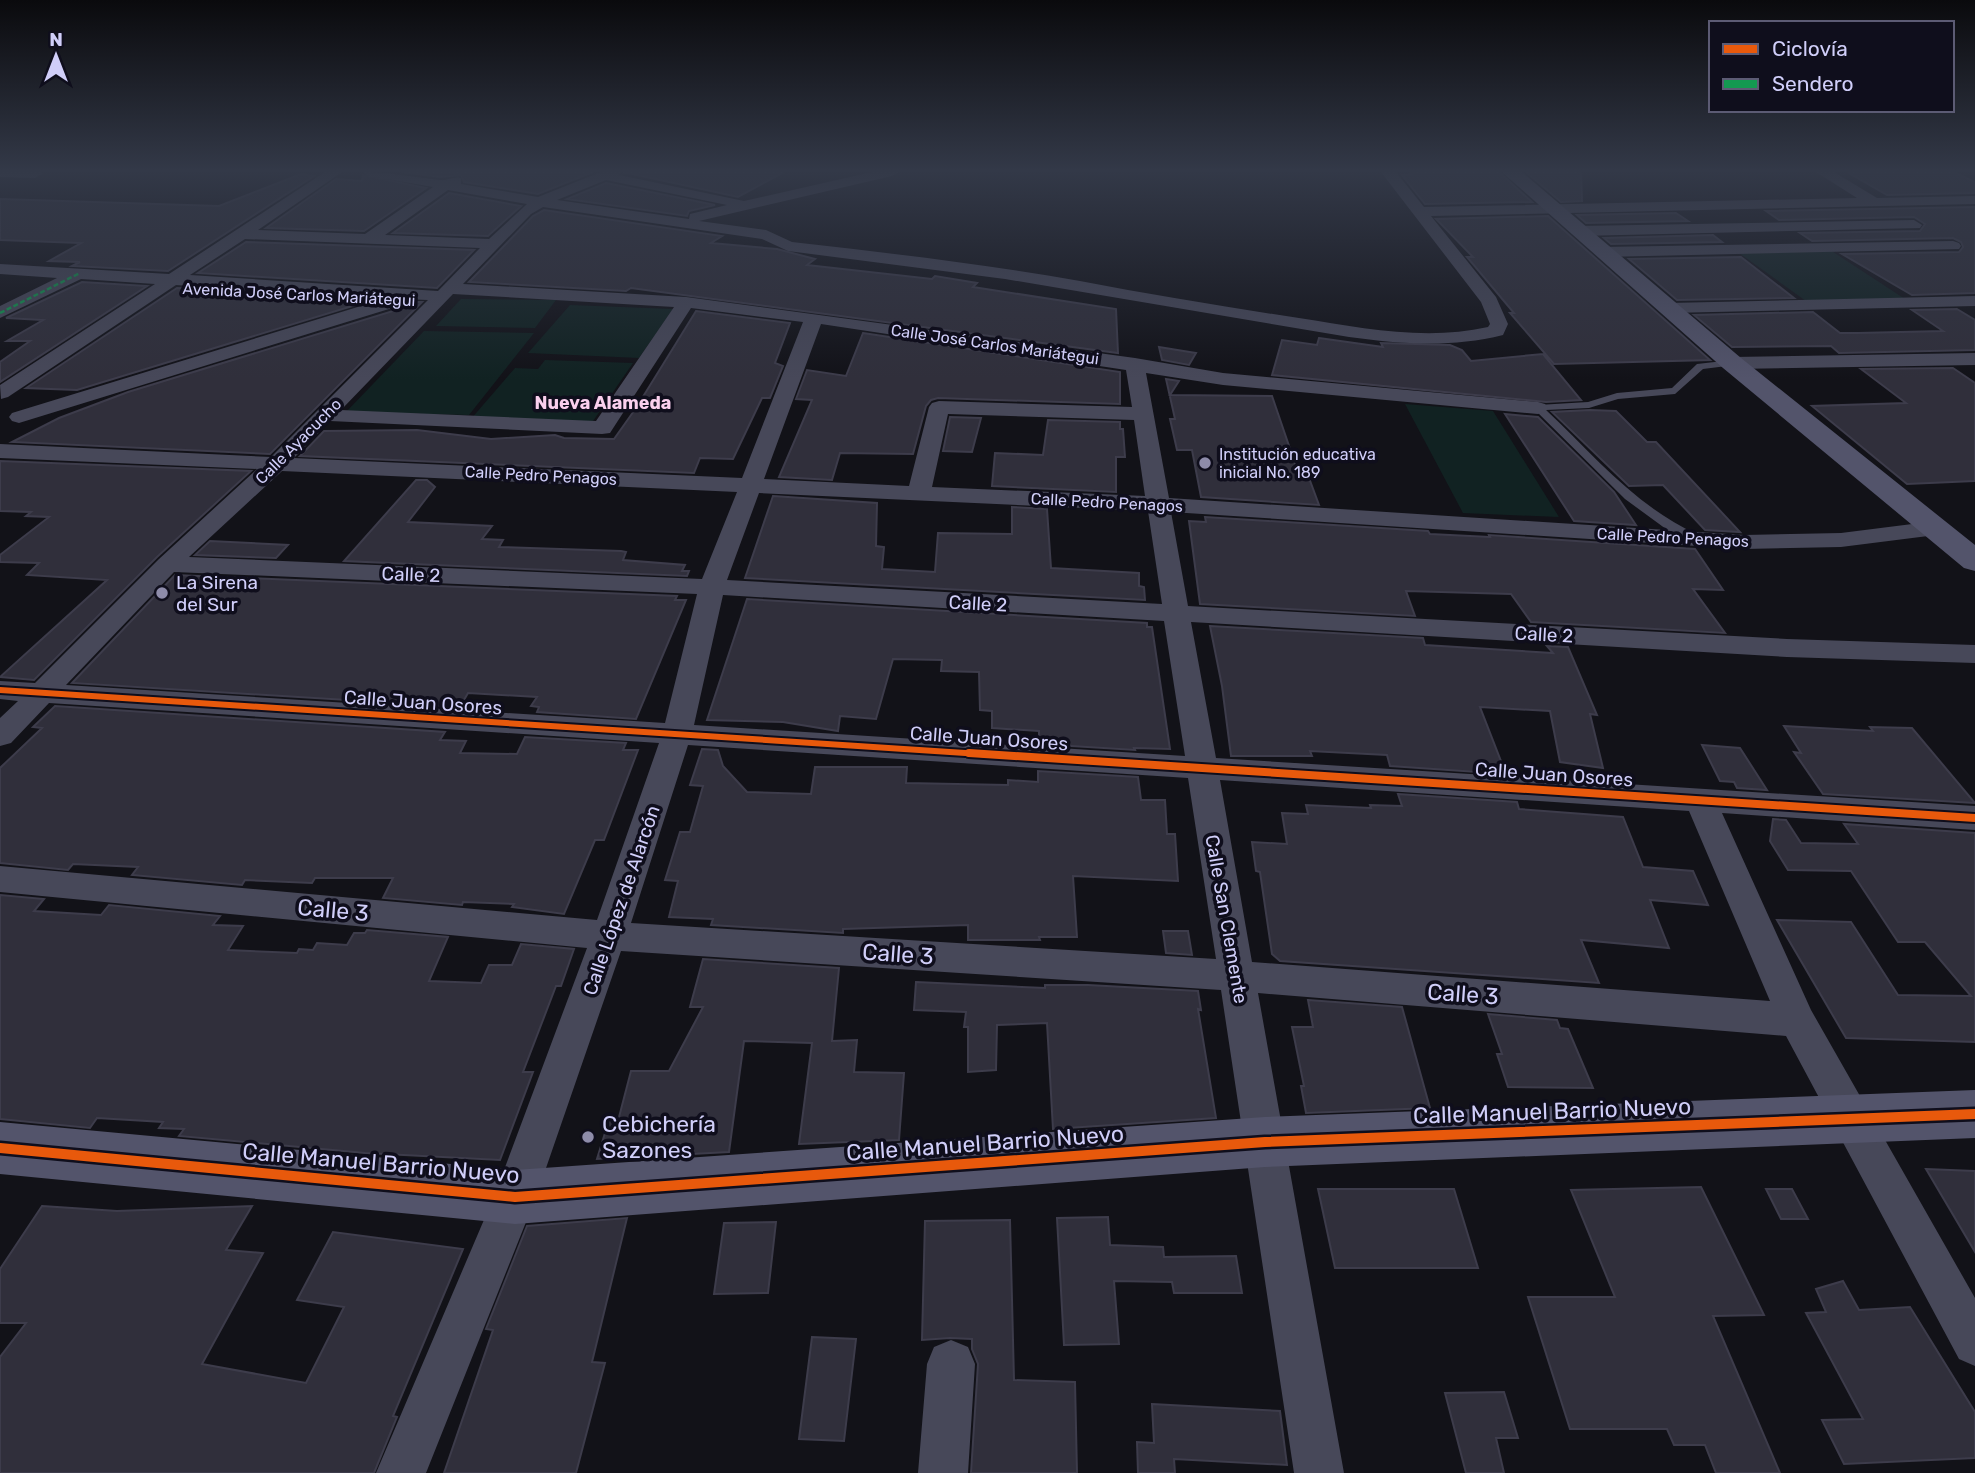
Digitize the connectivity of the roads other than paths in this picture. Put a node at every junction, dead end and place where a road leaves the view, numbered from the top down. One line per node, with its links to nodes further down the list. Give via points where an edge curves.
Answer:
1 (230, 241): 14 (street)
2 (412, 241): 8 (street)
3 (496, 241): 8 (street, Calle Ayacucho)
4 (777, 241): 5 (street, via 788,246 996,273 1387,336 1466,338 1496,331 1499,324 1490,301)
5 (1441, 241)
6 (1590, 241): 9 (street)
7 (1944, 241): 9 (street, via 1959,249)
8 (493, 244): 15 (street, Calle Ayacucho)
9 (1602, 252): 19 (street)
10 (0, 269): 11 (street)
11 (80, 273): 13 (street); 14 (street)
12 (0, 279): 13 (street)
13 (62, 281): 14 (street); 20 (street)
14 (166, 282): 16 (street, Avenida José Carlos Mariátegui); 25 (street)
15 (443, 295): 16 (street, Avenida José Carlos Mariátegui); 17 (street, Calle José Carlos Mariátegui); 28 (street, Calle Ayacucho)
16 (406, 298): 29 (street)
17 (686, 302): 21 (street, Calle José Carlos Mariátegui); 28 (street, via 602,428)
18 (1975, 302): 19 (street)
19 (1669, 308): 23 (street)
20 (0, 313)
21 (814, 318): 24 (street, Calle José Carlos Mariátegui); 33 (street, Calle López de Alarcón)
22 (1975, 359): 23 (street)
23 (1732, 363): 26 (lane, via 1700,366 1675,391); 36 (street)
24 (1135, 364): 26 (street, Calle José Carlos Mariátegui, via 1223,379); 27 (street, Calle San Clemente)
25 (1, 393): 29 (street, via 24,401)
26 (1538, 408): 37 (lane, via 1573,438 1613,485 1672,528)
27 (1143, 414): 34 (street, via 939,407); 35 (street, Calle San Clemente)
28 (325, 415): 32 (street, Calle Ayacucho)
29 (19, 417): 30 (street)
30 (0, 429)
31 (0, 451): 32 (street, Calle Pedro Penagos)
32 (277, 463): 33 (street, Calle Pedro Penagos); 39 (street, Calle Ayacucho)
33 (751, 484): 34 (street, Calle Pedro Penagos); 40 (street, Calle López de Alarcón)
34 (919, 493): 35 (street, Calle Pedro Penagos)
35 (1158, 503): 37 (street, Calle Pedro Penagos); 41 (street, Calle San Clemente)
36 (1936, 528): 37 (street, Calle Pedro Penagos, via 1802,542); 38 (street)
37 (1702, 540)
38 (1975, 561)
39 (168, 564): 40 (street, Calle 2); 44 (street, Calle Ayacucho)
40 (712, 587): 41 (street, Calle 2); 45 (street, Calle López de Alarcón)
41 (1177, 614): 42 (street, Calle 2); 47 (street, Calle San Clemente)
42 (1975, 654)
43 (0, 690): 44 (street, Calle Juan Osores)
44 (43, 692): 45 (street, Calle Juan Osores); 46 (street, Calle Ayacucho)
45 (677, 734): 47 (street, Calle Juan Osores); 51 (street, Calle López de Alarcón)
46 (0, 736)
47 (1202, 768): 48 (street, Calle Juan Osores); 52 (street, Calle San Clemente)
48 (1700, 799): 49 (street, Calle Juan Osores); 53 (street)
49 (1975, 818)
50 (0, 879): 51 (street, Calle 3)
51 (609, 936): 52 (street, Calle 3); 58 (street, Calle López de Alarcón)
52 (1237, 976): 53 (street, Calle 3); 56 (street, Calle San Clemente)
53 (1797, 1020): 55 (street)
54 (1975, 1114): 55 (street, Calle Manuel Barrio Nuevo)
55 (1851, 1118): 56 (street, Calle Manuel Barrio Nuevo); 59 (street)
56 (1265, 1142): 58 (street, Calle Manuel Barrio Nuevo); 63 (street, Calle San Clemente)
57 (0, 1148): 58 (street, Calle Manuel Barrio Nuevo)
58 (515, 1197): 61 (street, Calle López de Alarcón)
59 (1975, 1343)
60 (951, 1364): 62 (street)
61 (401, 1473)
62 (943, 1473)
63 (1319, 1473)

